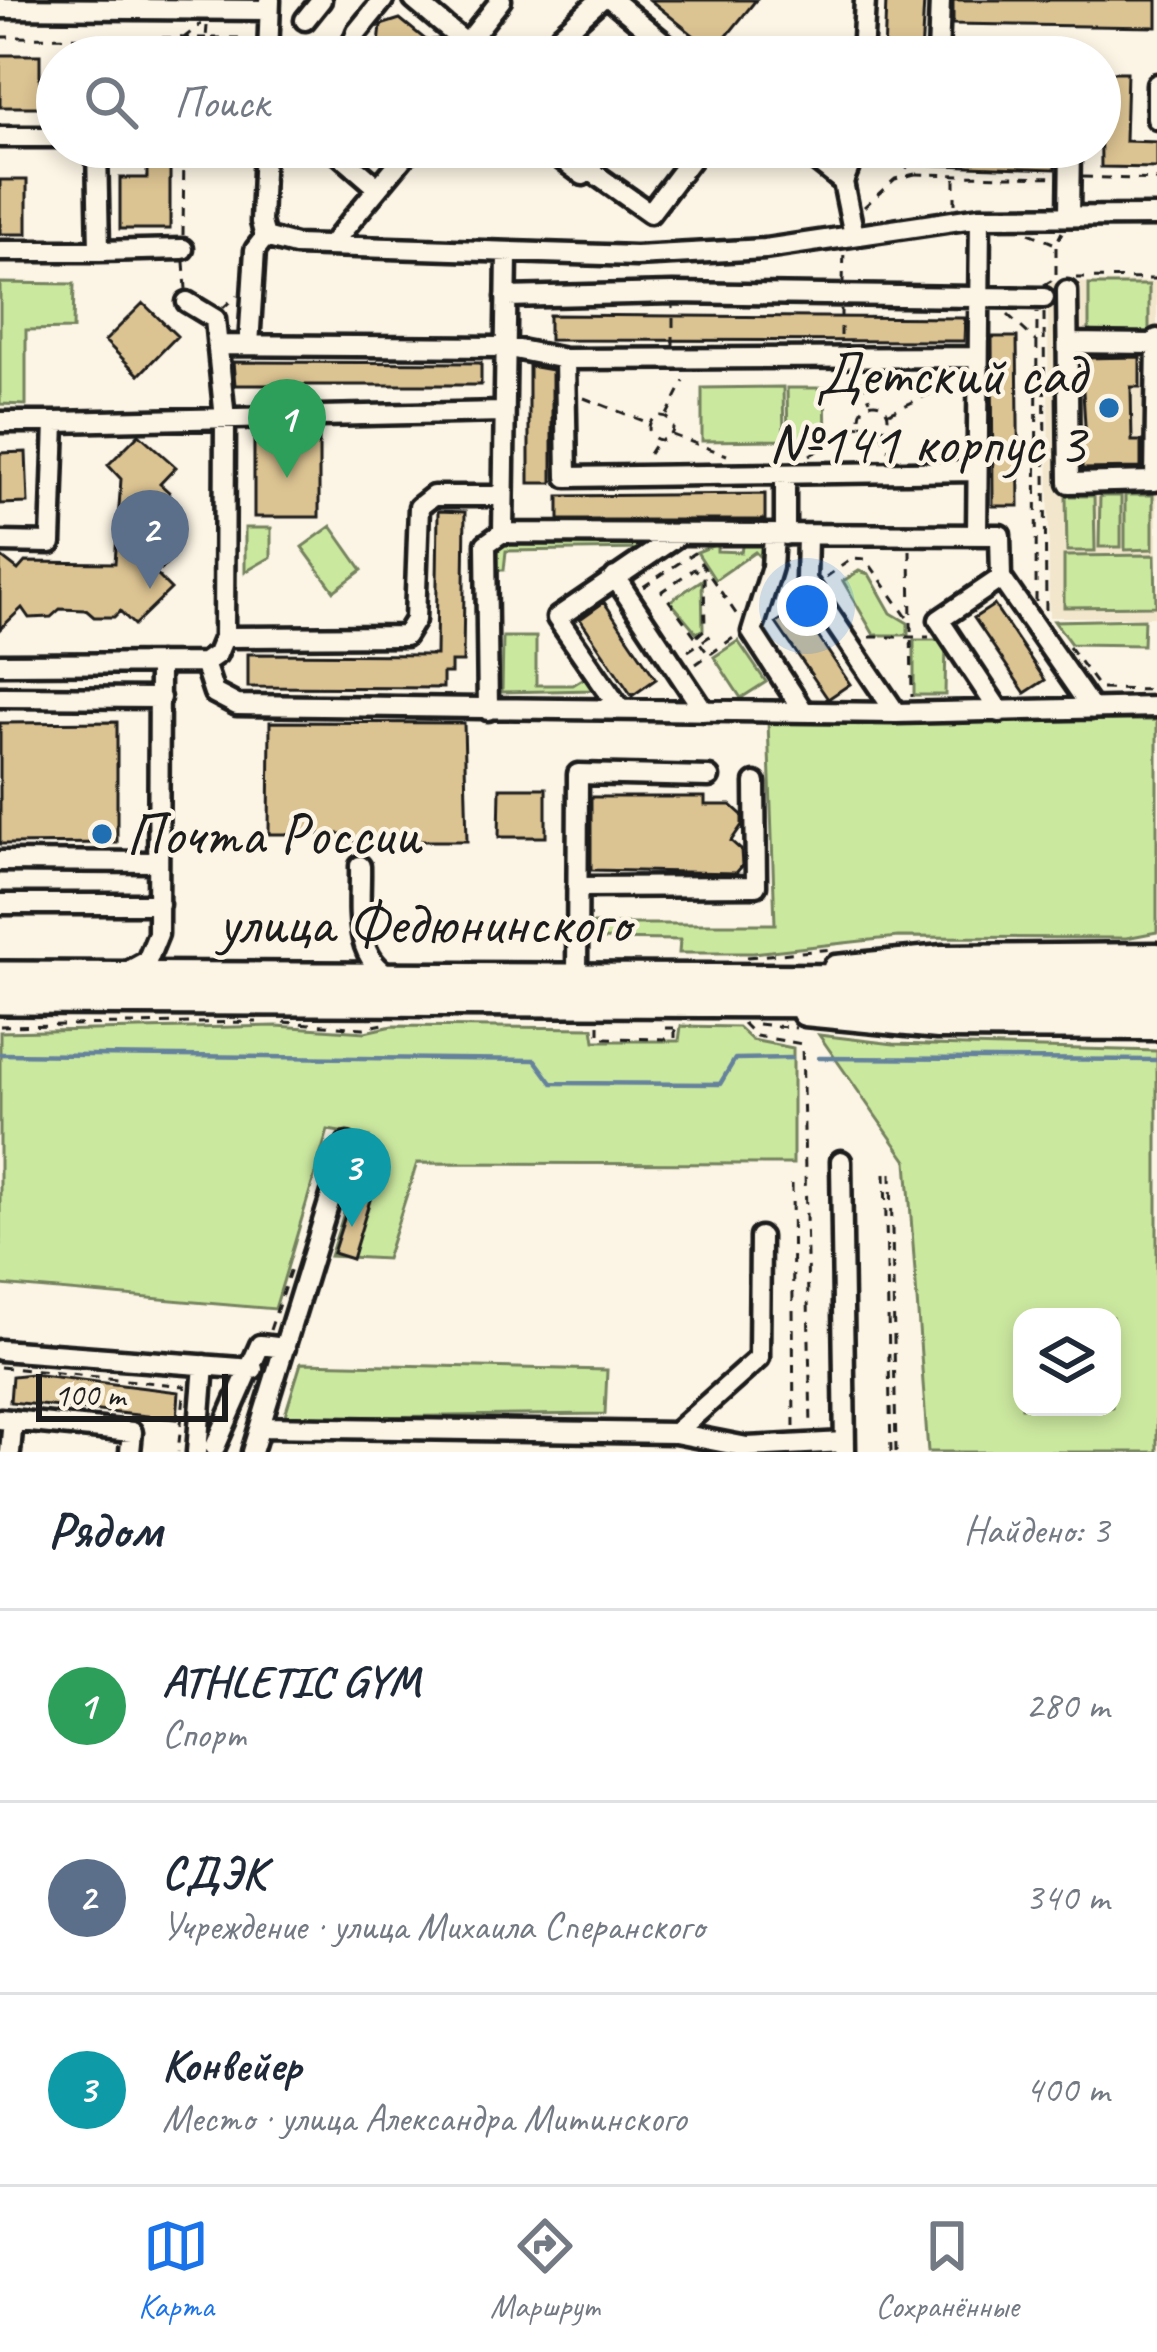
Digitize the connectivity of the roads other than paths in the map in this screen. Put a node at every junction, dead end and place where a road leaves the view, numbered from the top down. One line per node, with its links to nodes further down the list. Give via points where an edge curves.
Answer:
1 (321, 0): 11 (street)
2 (383, 0): 13 (street)
3 (414, 0): 14 (street)
4 (501, 0): 15 (street)
5 (600, 0): 16 (street)
6 (612, 0): 17 (street)
7 (865, 0): 18 (street)
8 (940, 0): 19 (street)
9 (270, 5): 10 (street); 12 (street)
10 (0, 8)
11 (305, 20)
12 (269, 36)
13 (355, 36)
14 (457, 36)
15 (482, 36)
16 (562, 36)
17 (656, 36)
18 (863, 36)
19 (939, 36)
20 (1157, 85): 21 (street)
21 (1157, 119)
22 (0, 137): 23 (street)
23 (36, 137)
24 (98, 168): 43 (street)
25 (263, 168): 39 (street)
26 (355, 168): 35 (street)
27 (393, 168): 35 (street)
28 (574, 168): 33 (street, via 583,175)
29 (684, 168): 33 (street, via 650,213)
30 (825, 168): 34 (street)
31 (850, 168): 34 (street)
32 (1071, 168): 38 (street)
33 (588, 169)
34 (843, 182): 40 (street, via 852,209)
35 (376, 187): 41 (street)
36 (1157, 216): 38 (street)
37 (980, 217): 38 (street); 40 (street); 48 (street)
38 (1067, 220)
39 (265, 236): 41 (street); 54 (street, via 255,250)
40 (849, 242): 45 (street, via 636,256)
41 (330, 246): 45 (street)
42 (183, 248): 43 (street)
43 (99, 250): 44 (street)
44 (0, 251)
45 (507, 254): 47 (street)
46 (1071, 284): 52 (street)
47 (506, 297): 48 (street); 55 (street)
48 (981, 298): 49 (street); 56 (street)
49 (1044, 298)
50 (187, 302): 53 (street, via 215,320)
51 (1156, 341): 52 (street); 52 (street, via 1155,481 1069,483)
52 (1068, 343)
53 (220, 345): 54 (street); 59 (street)
54 (249, 345): 55 (street)
55 (504, 347): 57 (street); 58 (street)
56 (977, 356): 57 (street); 62 (street)
57 (566, 359): 63 (street, via 567,477)
58 (502, 412): 59 (street); 64 (street)
59 (225, 419): 61 (street); 73 (street)
60 (0, 422): 61 (street)
61 (55, 422): 70 (street, via 51,543)
62 (977, 471): 63 (street); 69 (street)
63 (785, 475): 67 (street)
64 (502, 496): 65 (street); 73 (street, via 433,496 419,507 415,620 405,635)
65 (501, 533): 66 (street); 83 (street, via 486,544)
66 (680, 535): 67 (street); 71 (street)
67 (779, 535): 68 (street); 85 (street, via 752,632)
68 (807, 535): 69 (street); 80 (street, via 806,580)
69 (977, 535): 72 (street, via 1000,535)
70 (0, 542)
71 (615, 578): 81 (street, via 557,618); 84 (street)
72 (1001, 578): 82 (street); 86 (street, via 939,620)
73 (224, 637): 75 (street)
74 (159, 663): 75 (street); 76 (street); 78 (street)
75 (204, 663): 83 (street, via 224,703)
76 (0, 664)
77 (0, 697): 78 (street)
78 (160, 698): 90 (street)
79 (1157, 706): 82 (street)
80 (904, 707): 85 (street); 86 (street)
81 (620, 709): 83 (street); 84 (street)
82 (1092, 709): 86 (street)
83 (488, 710)
84 (704, 711): 85 (street)
85 (805, 712)
86 (1000, 712)
87 (710, 777): 92 (street, via 578,774)
88 (755, 783): 92 (street, via 756,886)
89 (0, 861): 90 (street)
90 (158, 862): 94 (street)
91 (361, 866): 95 (street)
92 (577, 886): 103 (street)
93 (0, 904): 94 (street)
94 (159, 904): 96 (street)
95 (362, 932): 101 (street, via 350,962); 102 (street, via 371,963)
96 (158, 934): 99 (street, via 169,960); 105 (street, via 147,961)
97 (1157, 956): 107 (main road, улица Федюнинского, via 943,958)
98 (0, 966): 105 (main road, улица Федюнинского)
99 (196, 975): 101 (highway, улица Федюнинского); 105 (highway, улица Федюнинского)
100 (0, 976): 105 (highway, улица Федюнинского)
101 (316, 976): 102 (highway, улица Федюнинского)
102 (392, 977): 103 (highway, улица Федюнинского)
103 (577, 977): 107 (highway, улица Федюнинского)
104 (1157, 980): 107 (highway, улица Федюнинского)
105 (114, 984): 106 (highway, улица Федюнинского); 107 (highway, улица Федюнинского); 109 (main road, улица Федюнинского)
106 (0, 1000)
107 (738, 1002): 108 (highway, улица Федюнинского); 110 (main road, улица Федюнинского, via 938,1026)
108 (1157, 1004)
109 (0, 1009)
110 (1157, 1028)
111 (347, 1144): 114 (street)
112 (841, 1161): 123 (street)
113 (760, 1237): 120 (street, via 760,1358)
114 (275, 1347): 117 (street, via 260,1345); 119 (street)
115 (0, 1350): 116 (street)
116 (205, 1365): 117 (street); 124 (street)
117 (253, 1369): 124 (street)
118 (6, 1420): 125 (street); 126 (street, via 132,1432)
119 (260, 1427): 121 (street); 127 (street)
120 (675, 1433): 122 (street); 123 (street, via 747,1448)
121 (444, 1443): 122 (street)
122 (536, 1443)
123 (844, 1447)
124 (206, 1449)
125 (10, 1452)
126 (130, 1452)
127 (252, 1452)

